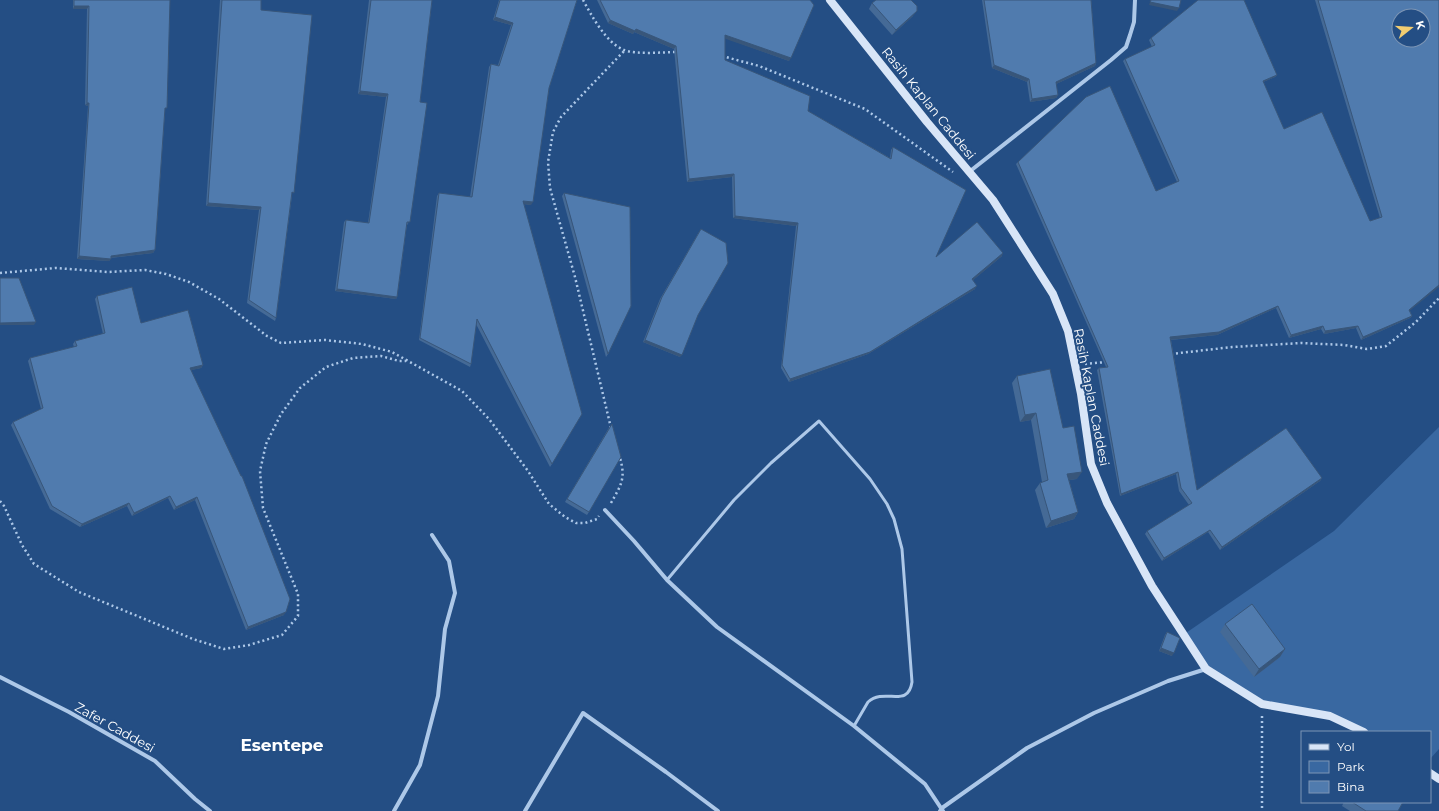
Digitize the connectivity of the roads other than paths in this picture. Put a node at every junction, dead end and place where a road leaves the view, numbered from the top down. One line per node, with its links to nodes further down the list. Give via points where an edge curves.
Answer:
1 (830, 0): 3 (street, Rasih Kaplan Caddesi)
2 (1135, 0): 3 (street, via 1134,22 1126,47)
3 (969, 172): 7 (street, Rasih Kaplan Caddesi, via 993,200 1052,294 1068,332 1081,394 1091,464 1107,503 1152,586)
4 (605, 510): 6 (street)
5 (432, 535): 13 (street, via 449,561 455,593 445,629 438,696 420,765)
6 (667, 580): 9 (street, via 716,627); 9 (lane, via 748,485 819,421 879,491 894,519 902,549 911,687 899,697 879,696 871,699)
7 (1206, 669): 10 (street, Rasih Kaplan Caddesi, via 1262,704 1330,716); 11 (street, via 1168,681 1087,716 1027,748)
8 (0, 677): 12 (street, Zafer Caddesi, via 69,712 155,761)
9 (854, 726): 11 (street, via 925,784)
10 (1362, 731)
11 (942, 810)
12 (210, 811)
13 (394, 811)
14 (525, 811): 15 (street, via 583,713)
15 (718, 811)

